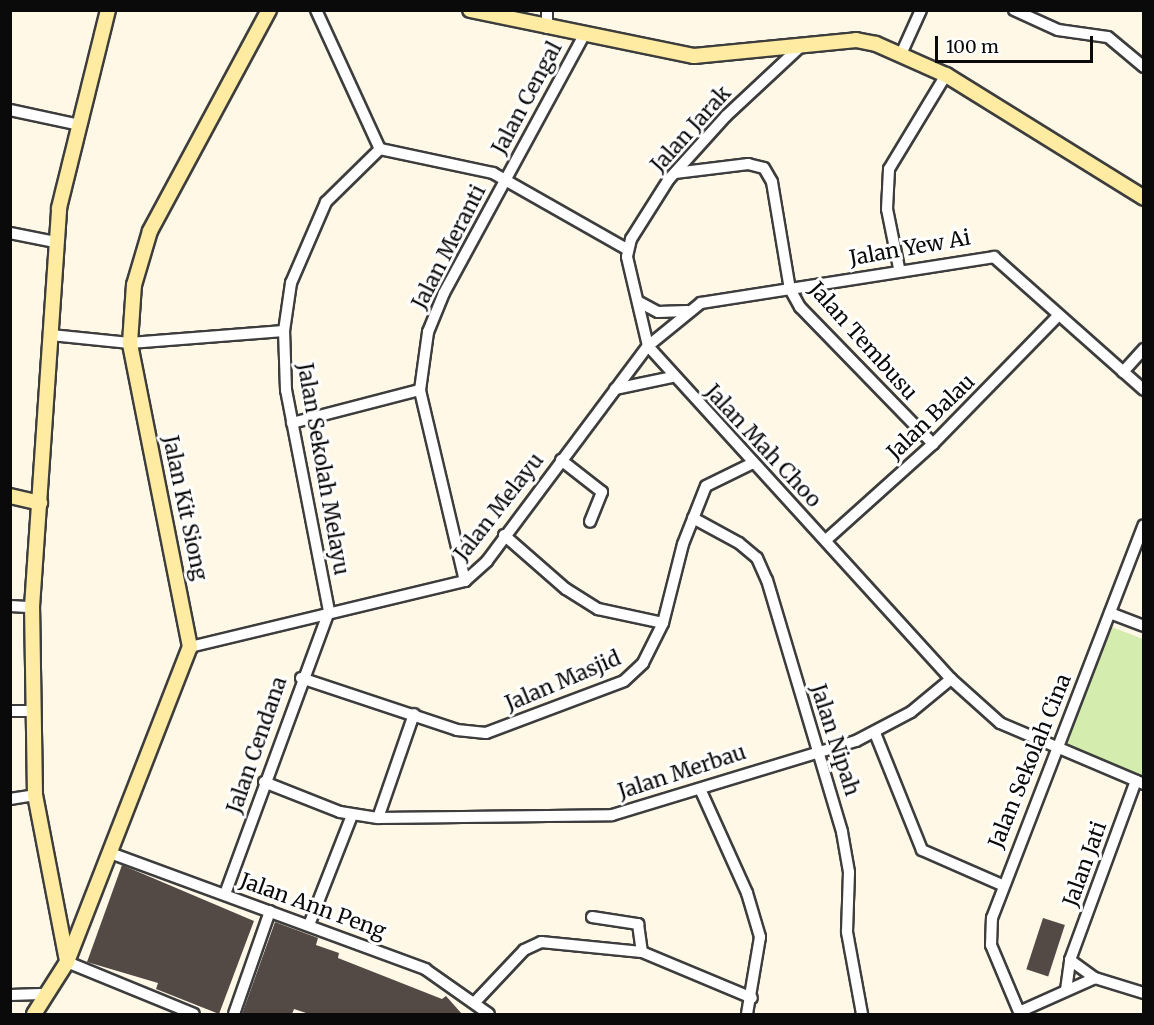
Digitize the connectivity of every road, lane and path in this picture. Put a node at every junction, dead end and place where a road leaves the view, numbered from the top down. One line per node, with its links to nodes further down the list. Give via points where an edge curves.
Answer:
1 (108, 10): 15 (street)
2 (268, 10): 30 (street, Jalan Kit Siong, via 150,231 134,285)
3 (316, 10): 16 (street)
4 (470, 10): 8 (street)
5 (547, 10): 8 (street)
6 (921, 10): 11 (street)
7 (1014, 10): 12 (street, via 1058,30 1108,37)
8 (547, 28): 9 (street)
9 (583, 37): 10 (street, via 694,56); 18 (street, Jalan Cengal)
10 (800, 47): 11 (street, via 856,40); 17 (street, Jalan Jarak, via 726,116)
11 (902, 52): 13 (street)
12 (1143, 67)
13 (946, 75): 19 (street); 23 (street, via 889,169 887,209)
14 (10, 110): 15 (street)
15 (80, 125): 21 (street)
16 (380, 150): 18 (street); 28 (street, Jalan Sekolah Melayu, via 339,184 316,217 291,283)
17 (675, 173): 22 (street, Jalan Jarak); 24 (street, Jalan Tembusu, via 748,164 764,168 772,182)
18 (506, 178): 22 (street); 36 (street, Jalan Meranti, via 436,312)
19 (1143, 198)
20 (10, 233): 21 (street)
21 (55, 242): 29 (street)
22 (627, 249): 25 (street, Jalan Mah Choo)
23 (899, 268): 24 (street, Jalan Yew Ai); 27 (street, Jalan Yew Ai, via 994,257)
24 (790, 289): 26 (street, Jalan Yew Ai, via 709,301); 39 (street, Jalan Tembusu, via 815,324)
25 (639, 302): 26 (street, via 658,312); 31 (street, Jalan Mah Choo)
26 (687, 311): 31 (street, Jalan Yew Ai)
27 (1058, 316): 33 (street, Jalan Yew Ai); 39 (street, Jalan Balau)
28 (284, 331): 30 (street); 38 (street, Jalan Sekolah Melayu)
29 (51, 335): 30 (street); 43 (street)
30 (130, 343): 56 (street, Jalan Kit Siong)
31 (648, 346): 34 (street, Jalan Mah Choo); 35 (street, Jalan Melayu)
32 (1143, 349): 33 (street)
33 (1123, 372): 37 (street, Jalan Yew Ai)
34 (672, 377): 35 (street, via 648,378); 41 (street, Jalan Mah Choo)
35 (615, 389): 40 (street, Jalan Melayu)
36 (420, 390): 38 (street); 49 (street, Jalan Meranti)
37 (1143, 390)
38 (292, 423): 52 (street, Jalan Sekolah Melayu)
39 (933, 444): 48 (street, Jalan Balau)
40 (561, 460): 45 (street, via 602,492); 47 (street, Jalan Melayu)
41 (751, 464): 44 (street, Jalan Masjid, via 713,479); 48 (street, Jalan Mah Choo)
42 (10, 496): 43 (street)
43 (40, 503): 51 (street)
44 (693, 518): 54 (street, Jalan Masjid); 64 (street, Jalan Nipah, via 757,558)
45 (590, 522)
46 (1143, 525): 53 (street, Jalan Sekolah Cina)
47 (504, 535): 49 (street, Jalan Melayu); 54 (street, via 590,604)
48 (826, 540): 58 (street, Jalan Mah Choo)
49 (465, 581): 52 (street, Jalan Melayu)
50 (10, 606): 51 (street)
51 (32, 607): 60 (street)
52 (329, 611): 56 (street, Jalan Melayu); 57 (street, Jalan Cendana)
53 (1110, 613): 55 (street); 63 (street, Jalan Sekolah Cina)
54 (663, 623): 61 (street, Jalan Masjid, via 647,657 624,681 498,729 473,733)
55 (1143, 626)
56 (190, 647): 72 (street)
57 (301, 678): 61 (street, Jalan Masjid); 65 (street, Jalan Cendana)
58 (951, 679): 62 (street, Jalan Merbau); 63 (street, Jalan Mah Choo, via 1000,723)
59 (10, 711): 60 (street)
60 (30, 711): 68 (street)
61 (414, 714): 71 (street)
62 (875, 733): 64 (street, Jalan Merbau); 73 (street, via 922,850)
63 (1054, 750): 66 (street, Jalan Mah Choo); 73 (street, Jalan Sekolah Cina)
64 (819, 753): 67 (street, Jalan Merbau, via 744,772); 96 (street, Jalan Nipah, via 849,872 848,932)
65 (264, 782): 70 (street, Jalan Merbau); 74 (street, Jalan Cendana)
66 (1140, 783): 79 (street, Jalan Jati)
67 (701, 791): 71 (street, Jalan Merbau, via 612,815); 86 (street, via 747,893 760,937)
68 (35, 795): 69 (street); 80 (street)
69 (10, 799)
70 (352, 815): 71 (street, Jalan Merbau); 77 (street)
71 (378, 818)
72 (113, 854): 74 (street, Jalan Ann Peng); 80 (street)
73 (1002, 885): 89 (street, Jalan Sekolah Cina, via 990,936)
74 (225, 894): 75 (street, Jalan Ann Peng)
75 (270, 911): 77 (street, Jalan Ann Peng); 93 (street)
76 (592, 917): 78 (street, via 638,924)
77 (309, 925): 87 (street, Jalan Ann Peng, via 425,969)
78 (642, 952): 86 (street); 87 (street, via 532,943)
79 (1070, 960): 81 (street); 82 (street, Jalan Jati)
80 (68, 962): 84 (street); 88 (street)
81 (1095, 978): 82 (street); 83 (street)
82 (1066, 990): 89 (street)
83 (1143, 993)
84 (48, 994): 85 (street); 90 (street)
85 (10, 995)
86 (752, 998): 95 (street)
87 (476, 1001): 94 (street, Jalan Ann Peng)
88 (165, 1004): 91 (street); 92 (street)
89 (1019, 1013)
90 (34, 1014)
91 (161, 1014)
92 (194, 1014)
93 (234, 1014)
94 (489, 1014)
95 (747, 1014)
96 (862, 1014)

